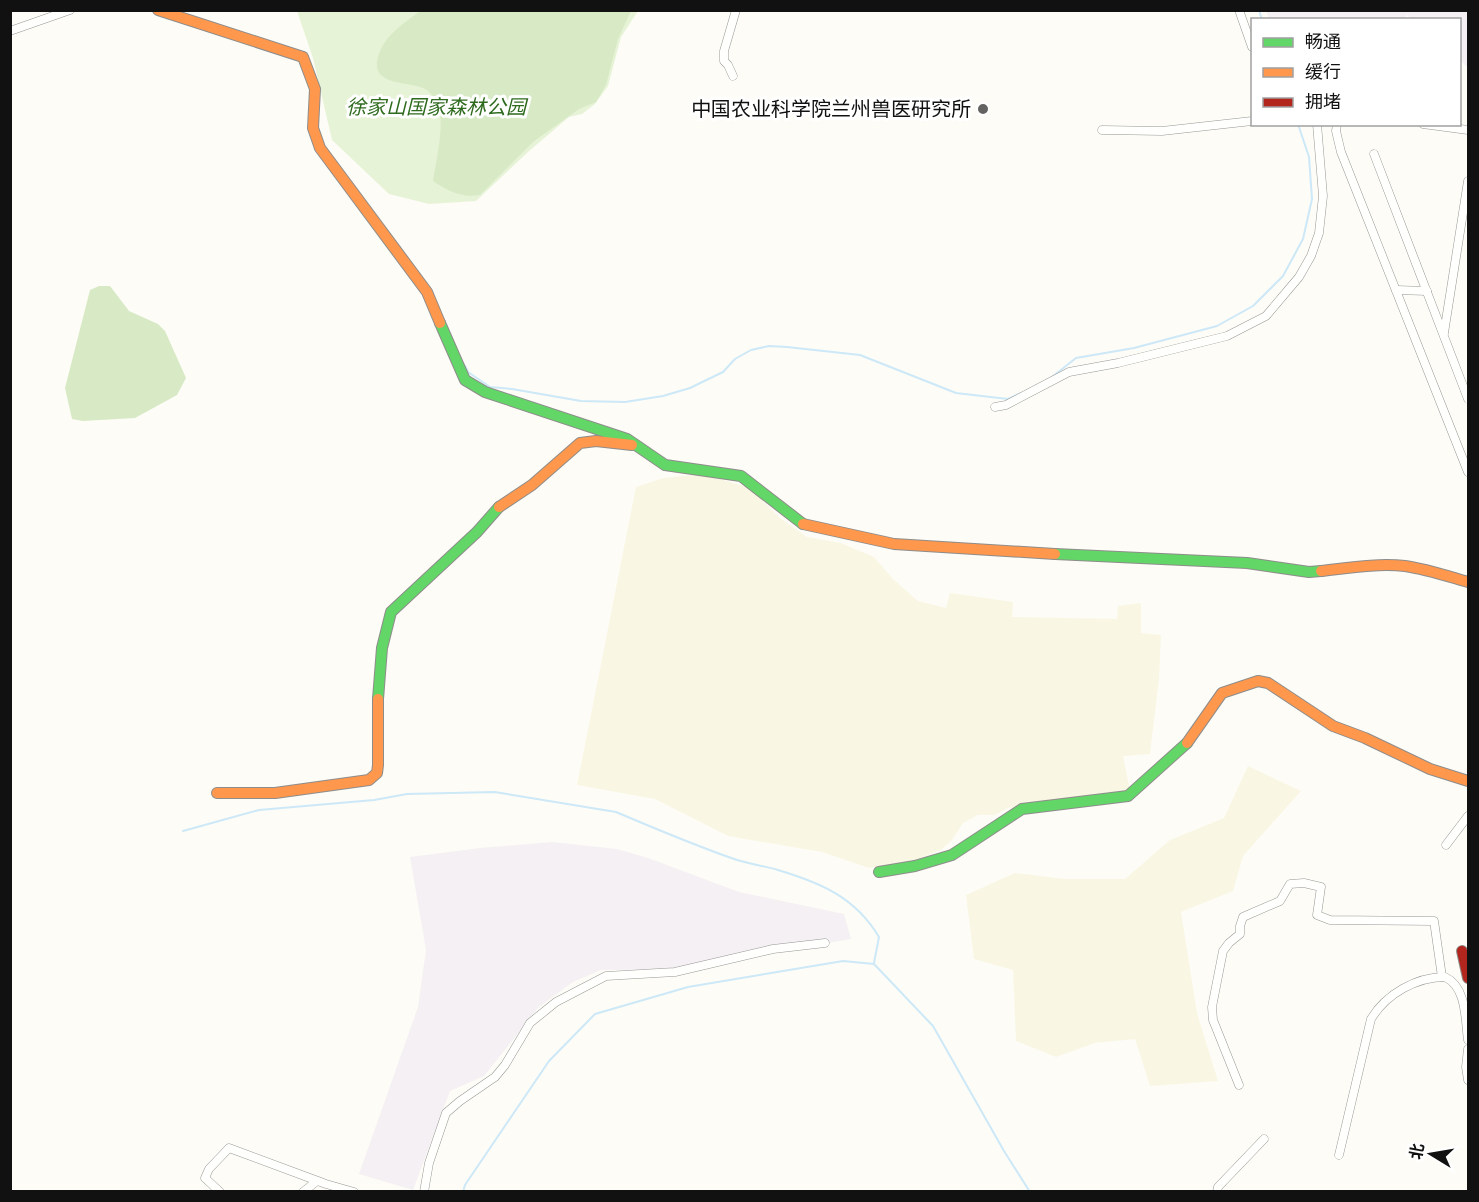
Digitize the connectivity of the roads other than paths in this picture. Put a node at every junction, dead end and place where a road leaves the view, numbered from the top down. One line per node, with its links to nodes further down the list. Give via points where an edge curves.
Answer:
1 (70, 10): 5 (street)
2 (158, 10): 21 (street, via 303,57 315,89 313,128 320,148 428,292 465,380 485,392)
3 (736, 10): 7 (street, via 723,61)
4 (1239, 10): 6 (street)
5 (10, 31)
6 (1251, 44)
7 (733, 76)
8 (1251, 122): 12 (street, via 1162,131)
9 (1317, 126): 20 (street, via 1323,196 1318,233 1299,277 1266,316 1227,336 1069,372)
10 (1337, 126): 16 (street, via 1341,152)
11 (1438, 126): 13 (street)
12 (1102, 130)
13 (1468, 130)
14 (1374, 154): 17 (street)
15 (1468, 181): 18 (street)
16 (1396, 290): 17 (street); 22 (street)
17 (1427, 291): 18 (street)
18 (1444, 334): 19 (street)
19 (1468, 399)
20 (995, 407)
21 (636, 445): 23 (street, via 665,465 741,476 809,527 894,544 1247,563 1309,572 1404,566); 25 (street, via 580,443 532,485 495,510 477,532 391,612 380,656 377,772 369,780 275,793)
22 (1468, 472)
23 (1468, 582)
24 (1468, 781): 28 (street, via 1430,769 1333,726 1268,683 1258,681 1222,693 1190,740 1128,796 1022,808 952,855)
25 (217, 793)
26 (1468, 816): 27 (street)
27 (1446, 845)
28 (879, 872)
29 (825, 943): 43 (street, via 773,949 675,972 606,976 556,1002 530,1023 495,1077 446,1113)
30 (1462, 951): 32 (street)
31 (1442, 977): 33 (street, via 1457,986 1461,994); 36 (street, via 1434,921 1330,920 1317,915 1321,886 1290,884 1280,901 1243,917 1240,934 1223,951 1213,1020); 38 (street, via 1401,989 1378,1007 1371,1018)
32 (1468, 978)
33 (1468, 1040)
34 (1468, 1049): 35 (street)
35 (1468, 1080)
36 (1239, 1085)
37 (1264, 1139): 44 (street)
38 (1339, 1155)
39 (317, 1181): 40 (street, via 229,1148 209,1168 205,1178); 41 (street); 42 (street)
40 (220, 1191)
41 (303, 1191)
42 (354, 1191)
43 (424, 1191)
44 (1217, 1191)

